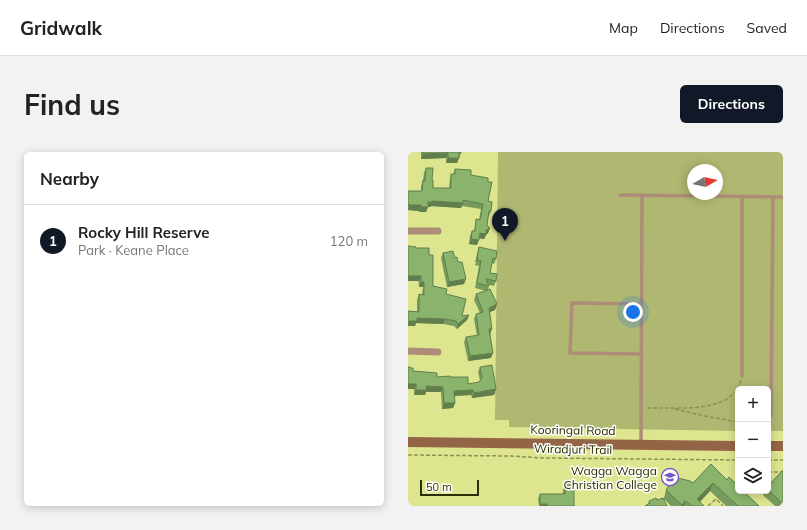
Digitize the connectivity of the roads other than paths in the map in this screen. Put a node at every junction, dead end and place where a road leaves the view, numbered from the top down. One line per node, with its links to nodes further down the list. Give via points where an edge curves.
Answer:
1 (620, 195): 2 (lane)
2 (642, 195): 3 (lane); 8 (lane)
3 (742, 196): 4 (lane); 12 (lane)
4 (773, 197): 5 (lane); 13 (lane)
5 (783, 197)
6 (408, 231): 7 (street)
7 (438, 231)
8 (642, 304): 11 (lane); 11 (lane, via 572,303 570,353)
9 (408, 351): 10 (street)
10 (438, 352)
11 (642, 354): 15 (lane)
12 (742, 376)
13 (771, 416)
14 (408, 442): 15 (main road, Kooringal Road)
15 (641, 444): 16 (main road, Kooringal Road)
16 (735, 446)
17 (771, 446): 18 (main road)
18 (783, 446)

